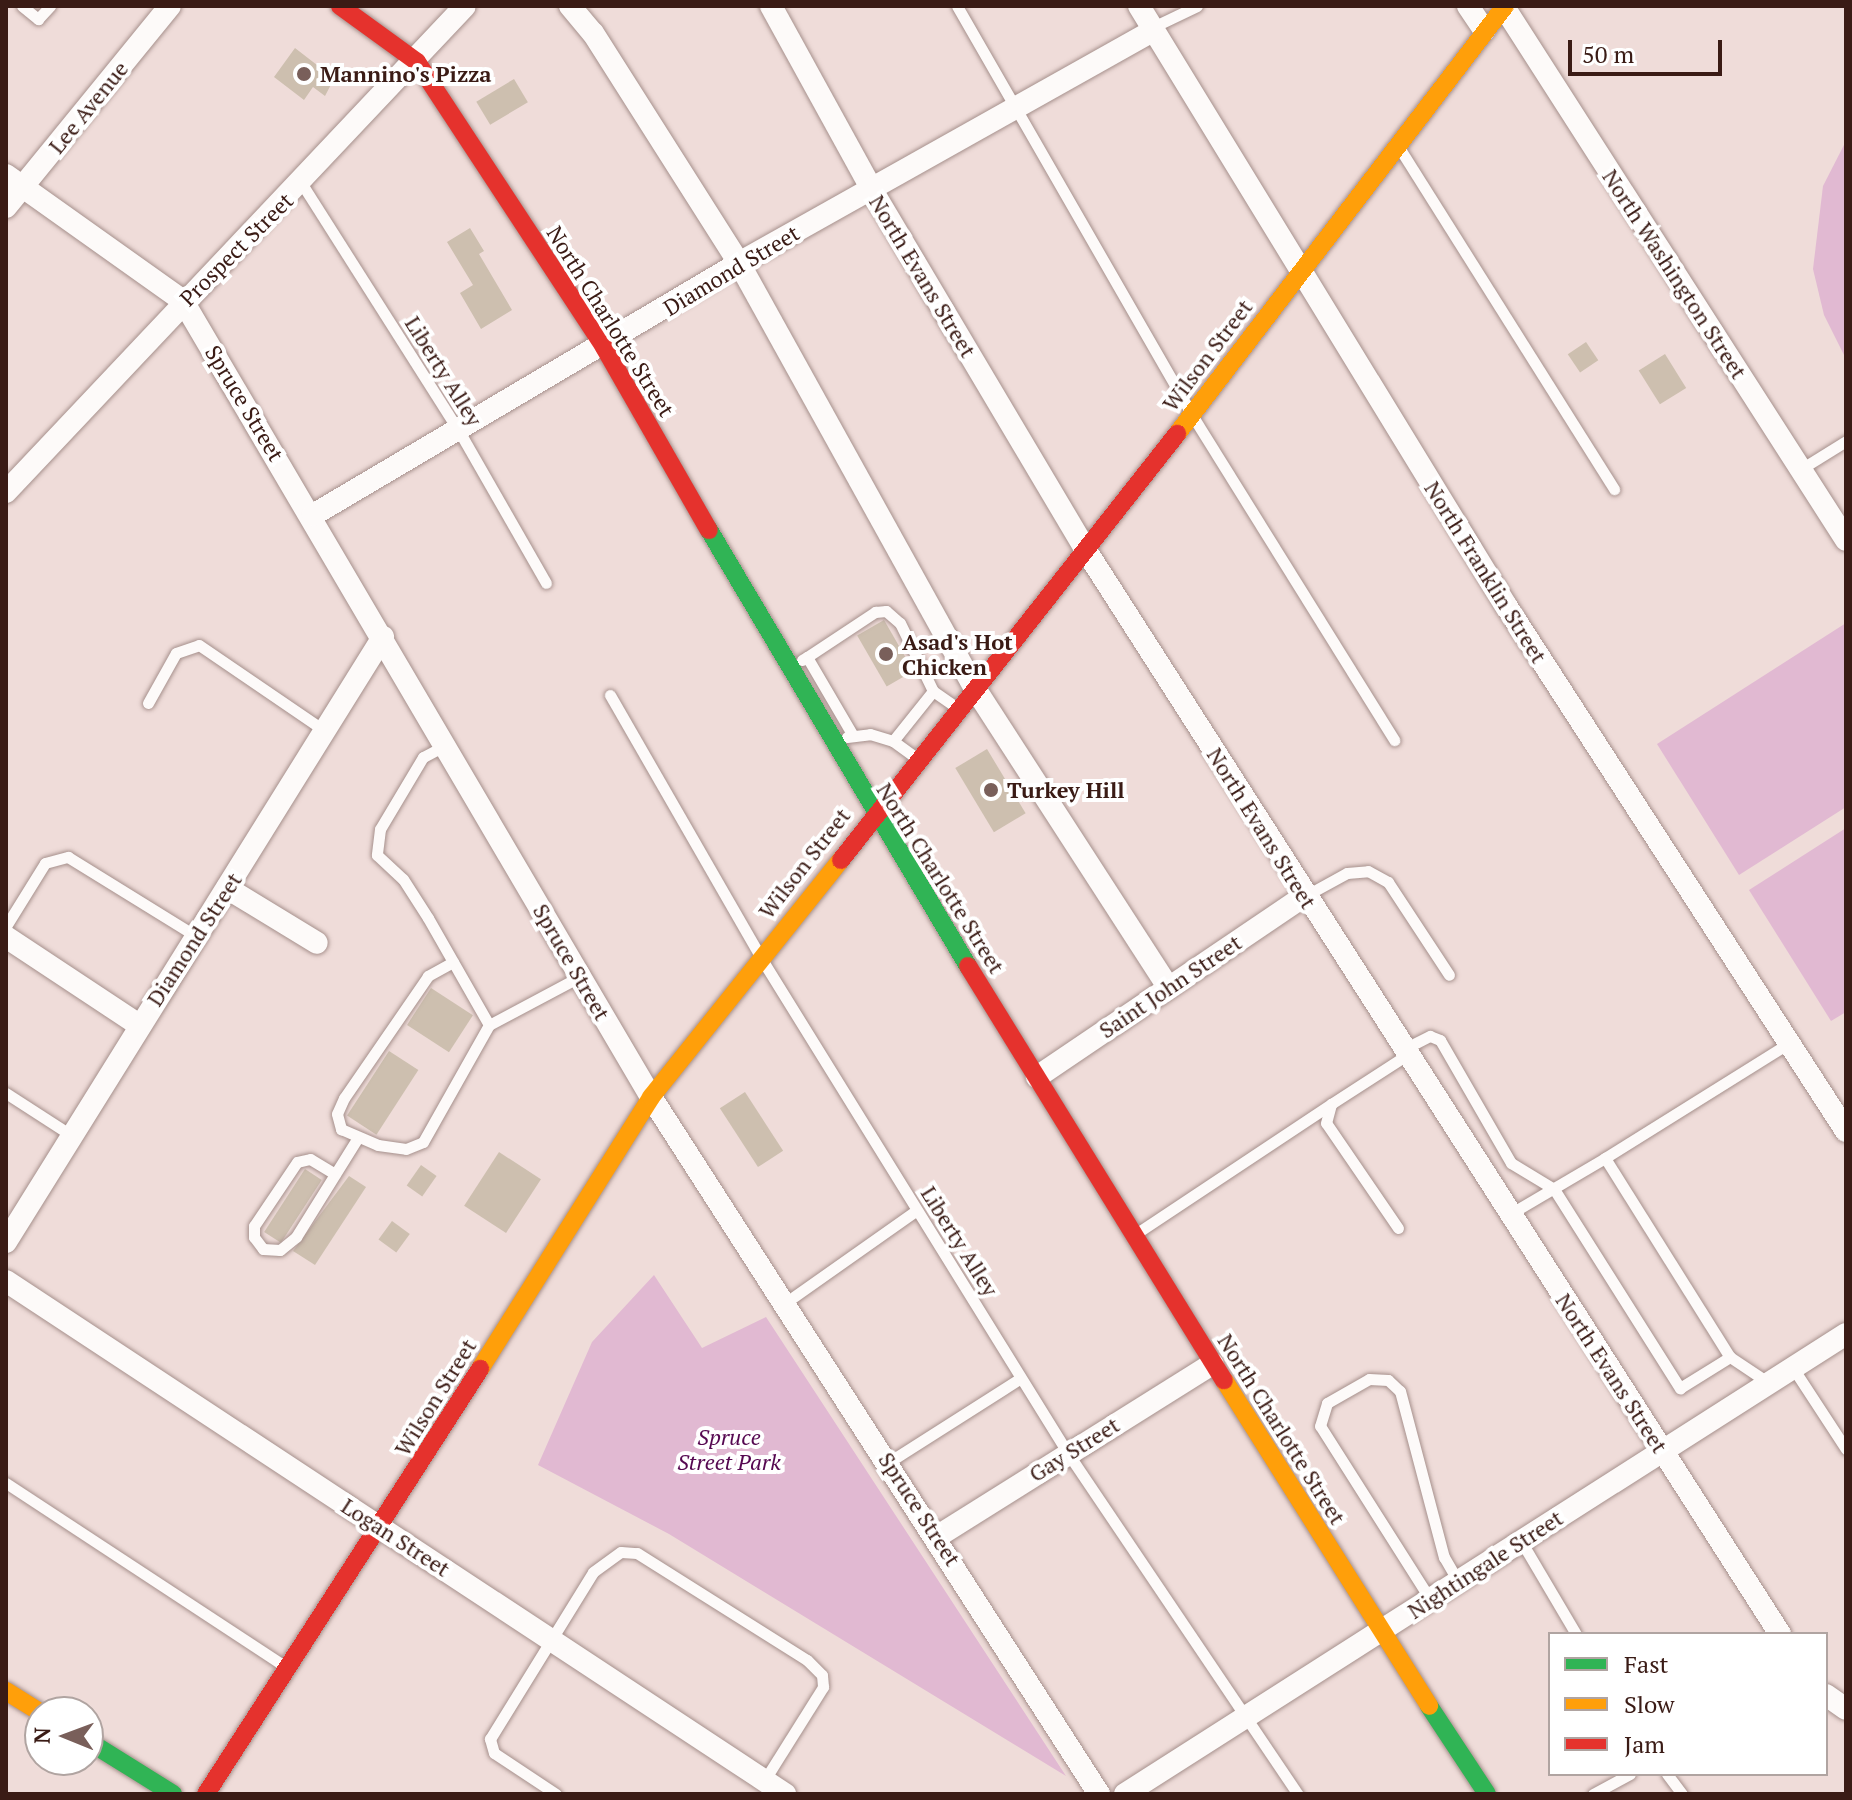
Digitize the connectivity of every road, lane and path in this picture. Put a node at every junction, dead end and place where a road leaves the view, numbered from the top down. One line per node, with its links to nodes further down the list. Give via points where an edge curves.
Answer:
1 (22, 6): 2 (lane, via 38,19)
2 (50, 6)
3 (170, 6): 18 (street, Lee Avenue)
4 (340, 6): 15 (street, North Charlotte Street)
5 (465, 6): 15 (street, Prospect Street)
6 (570, 6): 22 (street, via 593,33)
7 (771, 6): 20 (street, North Evans Street)
8 (957, 6): 16 (lane)
9 (1139, 6): 13 (street, North Franklin Street)
10 (1197, 6): 13 (lane)
11 (1468, 6): 14 (street)
12 (1504, 7): 14 (street, Wilson Street); 29 (street, North Washington Street)
13 (1152, 30): 16 (street, Diamond Street); 23 (street, North Franklin Street)
14 (1484, 30): 17 (street, Wilson Street)
15 (417, 62): 19 (street, Prospect Street); 25 (street, North Charlotte Street)
16 (1017, 108): 20 (street, Diamond Street); 26 (lane)
17 (1397, 145): 23 (street, Wilson Street); 30 (lane)
18 (14, 182): 21 (street, Lee Avenue); 24 (street, Spruce Street)
19 (302, 184): 24 (street, Prospect Street); 27 (lane, Liberty Alley)
20 (872, 190): 22 (street, Diamond Street); 34 (street, North Evans Street)
21 (6, 207)
22 (739, 263): 25 (street, Diamond Street); 39 (street)
23 (1301, 273): 26 (street, Wilson Street); 65 (street, North Franklin Street, via 1507,607)
24 (183, 301): 31 (street, Prospect Street); 32 (street, Spruce Street)
25 (604, 347): 27 (street, Diamond Street); 38 (street, North Charlotte Street)
26 (1192, 415): 34 (street, Wilson Street); 46 (lane)
27 (459, 431): 32 (street, Diamond Street); 35 (lane, Liberty Alley)
28 (1846, 441): 29 (lane)
29 (1801, 469): 33 (street, North Washington Street)
30 (1614, 489)
31 (6, 492)
32 (313, 515): 36 (street, Spruce Street)
33 (1846, 540)
34 (1087, 552): 39 (street, Wilson Street); 53 (street, North Evans Street)
35 (546, 583)
36 (383, 637): 44 (street, Diamond Street); 48 (street, Spruce Street)
37 (807, 657): 38 (lane); 40 (lane, via 886,611 900,623); 45 (lane)
38 (788, 668): 49 (street, North Charlotte Street)
39 (976, 690): 43 (street, Wilson Street); 62 (street)
40 (933, 691): 43 (lane); 47 (lane)
41 (610, 695): 58 (lane, Liberty Alley)
42 (148, 703): 44 (lane, via 176,653 199,645)
43 (960, 710): 50 (street, Wilson Street)
44 (325, 731): 52 (street, Diamond Street)
45 (852, 734): 47 (lane); 49 (lane)
46 (1394, 740)
47 (893, 741): 50 (lane)
48 (446, 745): 59 (lane, via 423,757 376,845); 61 (street, Spruce Street)
49 (834, 747): 51 (street, North Charlotte Street)
50 (918, 760): 51 (street, Wilson Street)
51 (873, 814): 58 (street, Wilson Street); 67 (street, North Charlotte Street)
52 (227, 888): 55 (street, Diamond Street); 57 (street)
53 (1304, 896): 60 (lane, via 1347,873 1368,871 1388,882); 62 (street, Saint John Street); 66 (street, North Evans Street)
54 (6, 926): 55 (lane, via 45,863 68,857)
55 (196, 936): 63 (street, Diamond Street)
56 (6, 937): 63 (street)
57 (317, 943)
58 (761, 958): 69 (street, Wilson Street); 77 (lane, Liberty Alley)
59 (453, 962): 64 (lane); 73 (lane, via 428,976 344,1098 337,1114 341,1129)
60 (1449, 975)
61 (581, 976): 64 (lane); 69 (street, Spruce Street)
62 (1168, 987): 67 (street, Saint John Street)
63 (139, 1025): 72 (street, Diamond Street)
64 (489, 1025): 73 (lane, via 423,1142 406,1149)
65 (1789, 1043): 71 (street, North Franklin Street); 74 (lane)
66 (1405, 1052): 70 (lane); 76 (lane, via 1430,1036 1440,1040 1511,1163); 78 (street, North Evans Street)
67 (1037, 1077): 80 (street, North Charlotte Street)
68 (6, 1093): 72 (lane)
69 (651, 1097): 83 (street, Spruce Street); 95 (street, Wilson Street)
70 (1331, 1104): 79 (lane, via 1326,1123); 80 (lane)
71 (1846, 1131)
72 (71, 1135): 81 (street, Diamond Street)
73 (357, 1139): 75 (lane)
74 (1605, 1158): 76 (lane); 85 (lane)
75 (335, 1174): 75 (lane, via 296,1237 280,1250 263,1249 254,1237 254,1226 297,1162 310,1159)
76 (1554, 1189): 78 (lane); 85 (lane, via 1680,1388)
77 (917, 1210): 83 (lane); 88 (lane, Liberty Alley)
78 (1509, 1214): 91 (street, North Evans Street)
79 (1398, 1228)
80 (1134, 1236): 86 (street, North Charlotte Street)
81 (6, 1242)
82 (6, 1281): 95 (street, Logan Street)
83 (785, 1303): 93 (street, Spruce Street)
84 (1846, 1334): 87 (street, Nightingale Street)
85 (1730, 1357): 89 (lane)
86 (1212, 1364): 92 (street, Gay Street); 100 (street, North Charlotte Street)
87 (1793, 1368): 89 (street, Nightingale Street); 90 (lane)
88 (1021, 1378): 92 (lane, Liberty Alley); 93 (lane)
89 (1769, 1383): 91 (street, Nightingale Street)
90 (1846, 1449)
91 (1662, 1451): 97 (street, Nightingale Street); 102 (street, North Evans Street)
92 (1067, 1452): 96 (street, Gay Street); 109 (lane, Liberty Alley)
93 (889, 1462): 96 (street, Spruce Street)
94 (6, 1483): 104 (lane)
95 (381, 1527): 103 (street, Logan Street); 104 (street, Wilson Street)
96 (938, 1536): 117 (street, Spruce Street)
97 (1521, 1541): 98 (street, Nightingale Street); 101 (lane)
98 (1458, 1581): 99 (street, Nightingale Street); 99 (lane, via 1444,1557 1400,1391 1388,1380 1369,1379 1327,1403 1320,1426)
99 (1430, 1599): 100 (street, Nightingale Street)
100 (1380, 1631): 109 (street, Nightingale Street); 120 (street, North Charlotte Street)
101 (1575, 1632)
102 (1779, 1632)
103 (552, 1640): 113 (street, Logan Street); 113 (lane, via 593,1572 621,1552 637,1553 807,1660 822,1675 823,1687); 116 (lane, via 490,1739 494,1753)
104 (288, 1669): 115 (street, Wilson Street)
105 (6, 1691): 107 (street)
106 (1828, 1696): 108 (street)
107 (24, 1702)
108 (1846, 1709)
109 (1246, 1716): 118 (street, Nightingale Street); 119 (lane, Liberty Alley)
110 (104, 1751): 114 (street)
111 (1626, 1776): 121 (lane)
112 (1668, 1776): 122 (lane)
113 (769, 1788)
114 (173, 1794)
115 (206, 1794)
116 (556, 1794)
117 (1099, 1794)
118 (1125, 1794)
119 (1298, 1794)
120 (1487, 1794)
121 (1593, 1794)
122 (1682, 1794)

